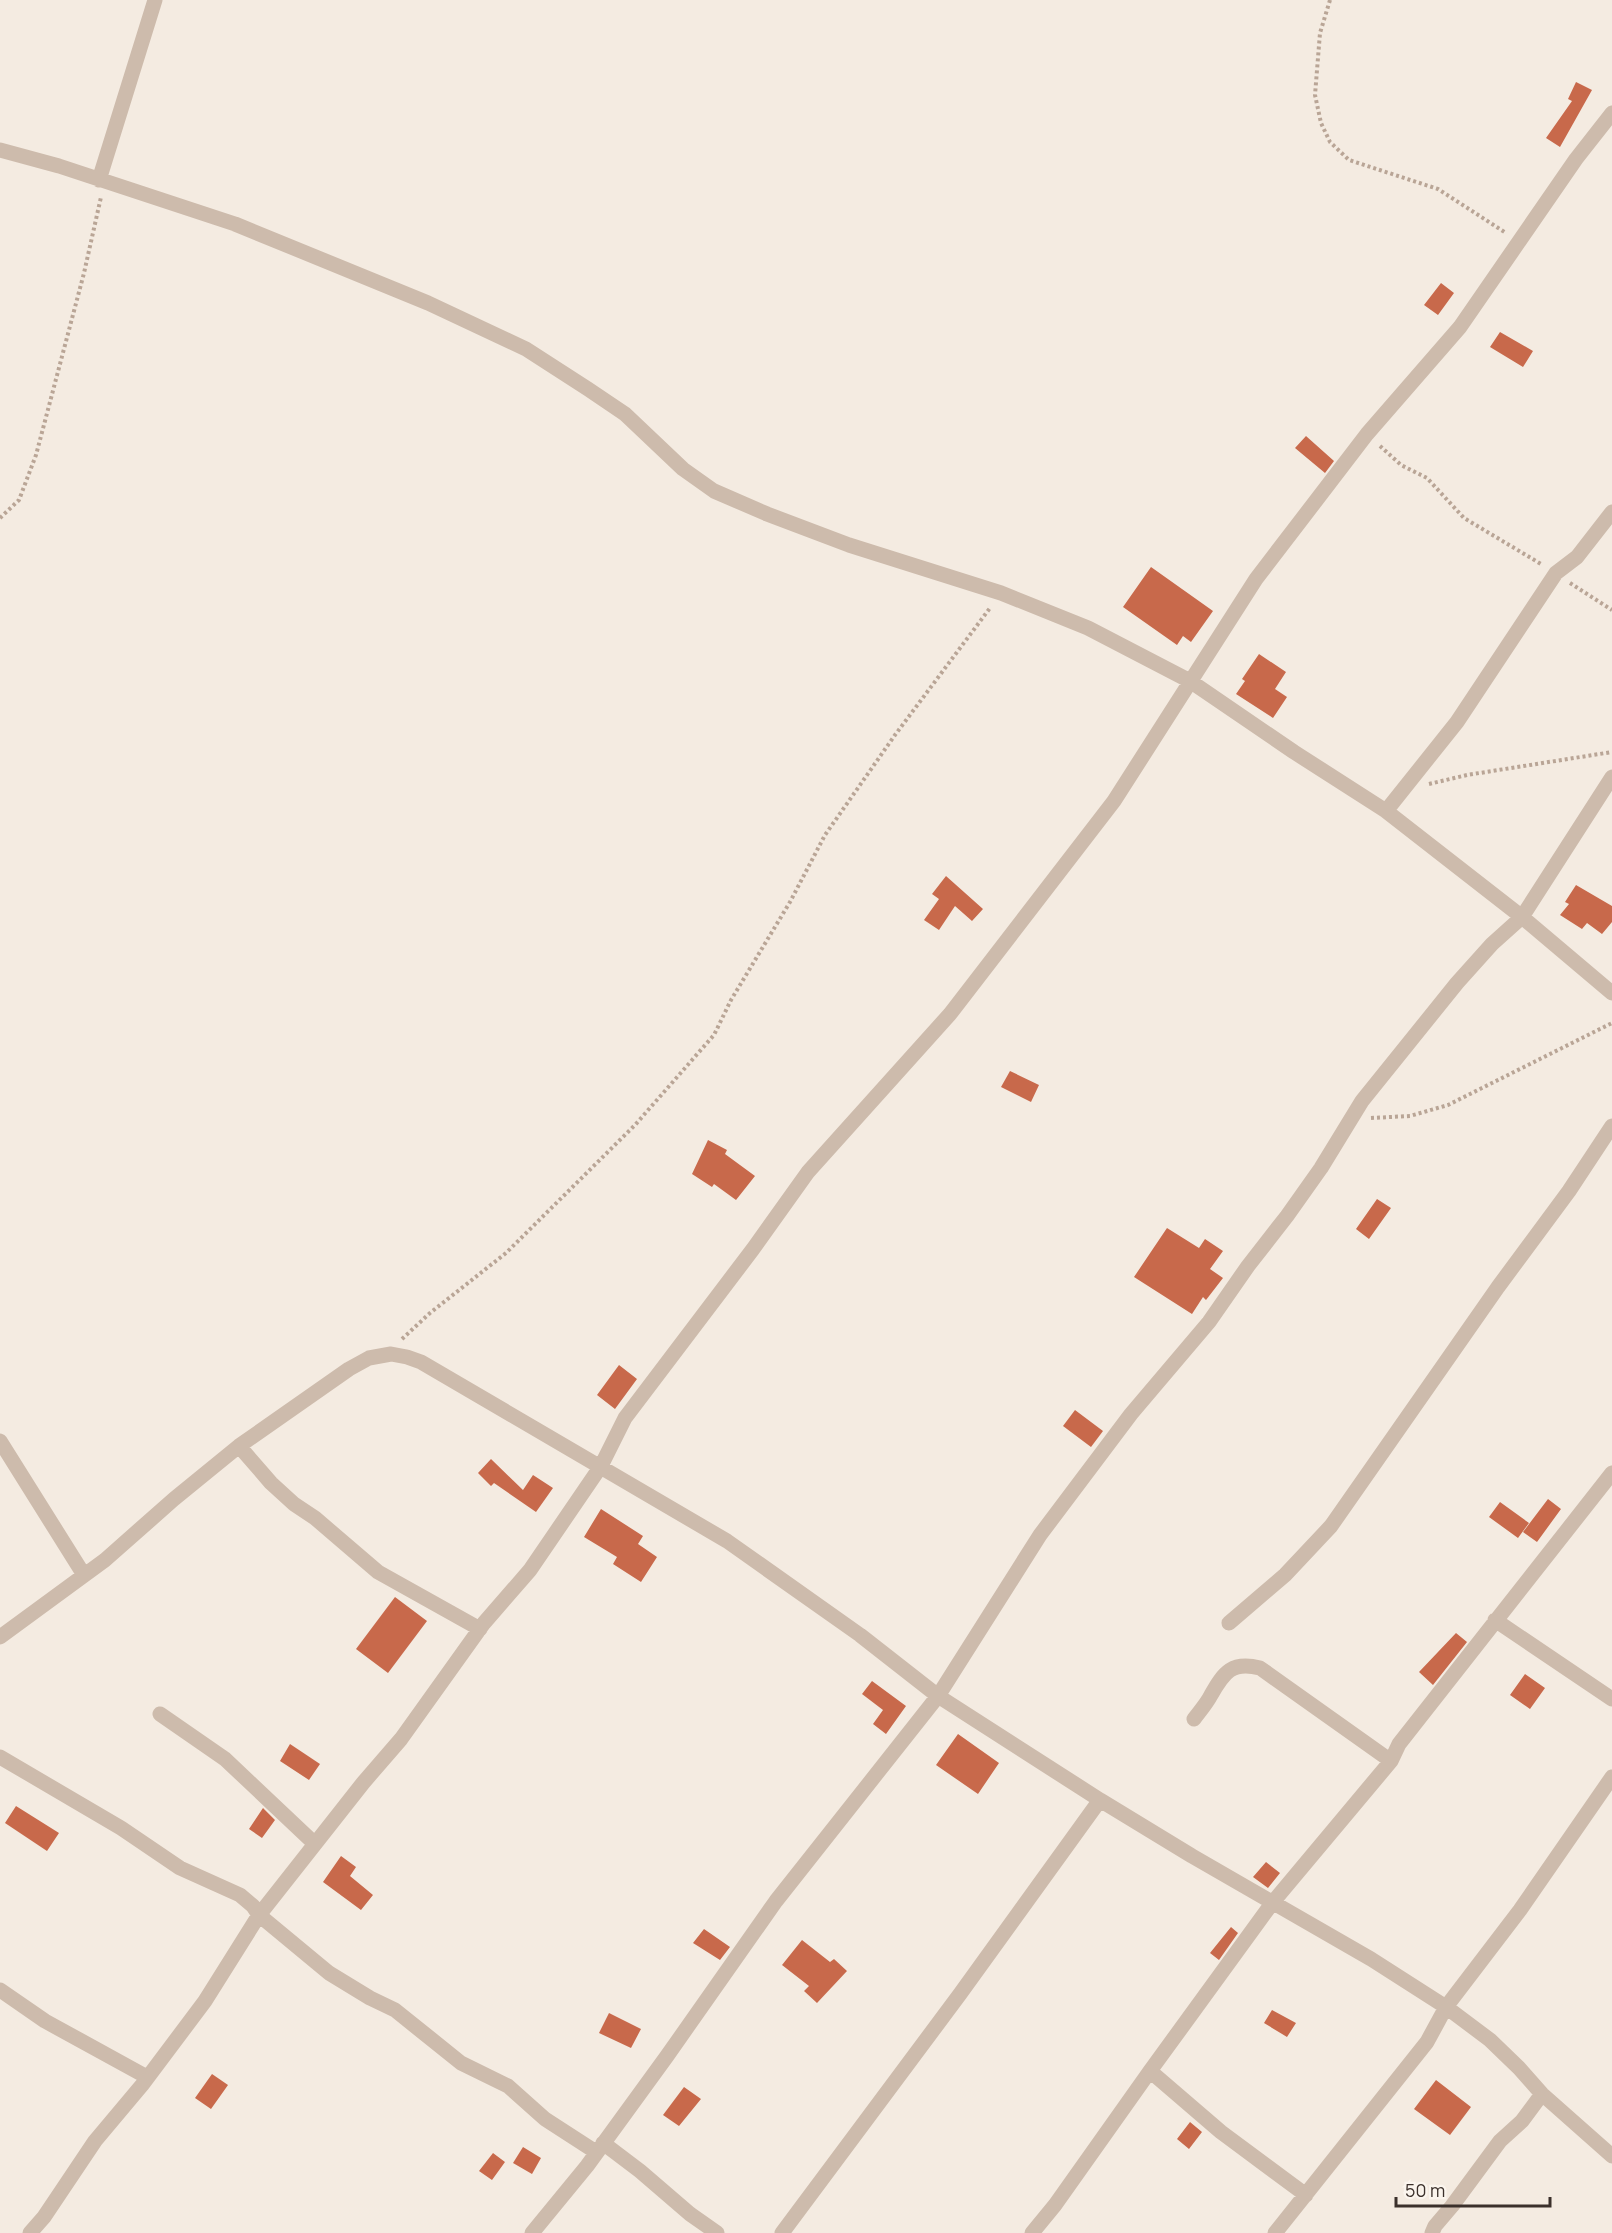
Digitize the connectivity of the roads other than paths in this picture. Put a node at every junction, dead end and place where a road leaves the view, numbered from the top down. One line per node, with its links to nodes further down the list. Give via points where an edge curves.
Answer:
1 (155, 0): 4 (street)
2 (1612, 113): 6 (street, via 1460,327 1367,434 1256,579)
3 (0, 150): 4 (street)
4 (102, 180): 6 (street, via 235,224 428,303 526,349 625,414 683,469 714,491 849,545 1001,593 1088,628)
5 (1612, 512): 8 (street, via 1577,557 1556,573 1457,722)
6 (1190, 681): 8 (street); 14 (street, via 1114,801 950,1014 808,1172 625,1418)
7 (1612, 777): 9 (street)
8 (1386, 811): 9 (street)
9 (1522, 917): 10 (street); 21 (street, via 1457,982 1362,1101 1287,1216 1209,1322 1131,1414 1040,1535)
10 (1612, 993)
11 (1612, 1126): 18 (street, via 1331,1526 1285,1575)
12 (0, 1441): 16 (street)
13 (239, 1446): 14 (street, via 349,1369 369,1358 391,1354 421,1362); 16 (street); 19 (street, via 294,1504 378,1572)
14 (601, 1466): 19 (street, via 530,1570); 21 (street, via 727,1541)
15 (1612, 1473): 17 (street)
16 (84, 1575): 20 (street)
17 (1495, 1620): 22 (street); 26 (street, via 1399,1744)
18 (1229, 1623)
19 (480, 1629): 29 (street, via 401,1739)
20 (0, 1636)
21 (938, 1696): 28 (street); 37 (street, via 776,1900)
22 (1612, 1699)
23 (160, 1714): 29 (street, via 238,1770)
24 (1194, 1719): 26 (street, via 1229,1669 1248,1665 1260,1668)
25 (0, 1757): 31 (street, via 121,1828 180,1868 240,1895)
26 (1391, 1761): 30 (street)
27 (1612, 1777): 33 (street, via 1520,1910)
28 (1100, 1800): 30 (street); 43 (street)
29 (315, 1844): 31 (street)
30 (1273, 1902): 33 (street); 34 (street)
31 (259, 1915): 35 (street, via 205,2001); 37 (street, via 329,1973 395,2010 461,2063 508,2086 545,2119)
32 (0, 1990): 35 (street, via 45,2021)
33 (1446, 2007): 36 (street, via 1490,2040); 39 (street, via 1427,2042)
34 (1150, 2071): 39 (street, via 1221,2132); 44 (street)
35 (147, 2077): 40 (street, via 95,2141)
36 (1542, 2094): 38 (street); 46 (street, via 1522,2121 1500,2141)
37 (600, 2148): 41 (street); 42 (street, via 640,2171)
38 (1612, 2156)
39 (1306, 2194): 45 (street)
40 (30, 2233)
41 (532, 2233)
42 (717, 2233)
43 (782, 2233)
44 (1032, 2233)
45 (1275, 2233)
46 (1432, 2233)

